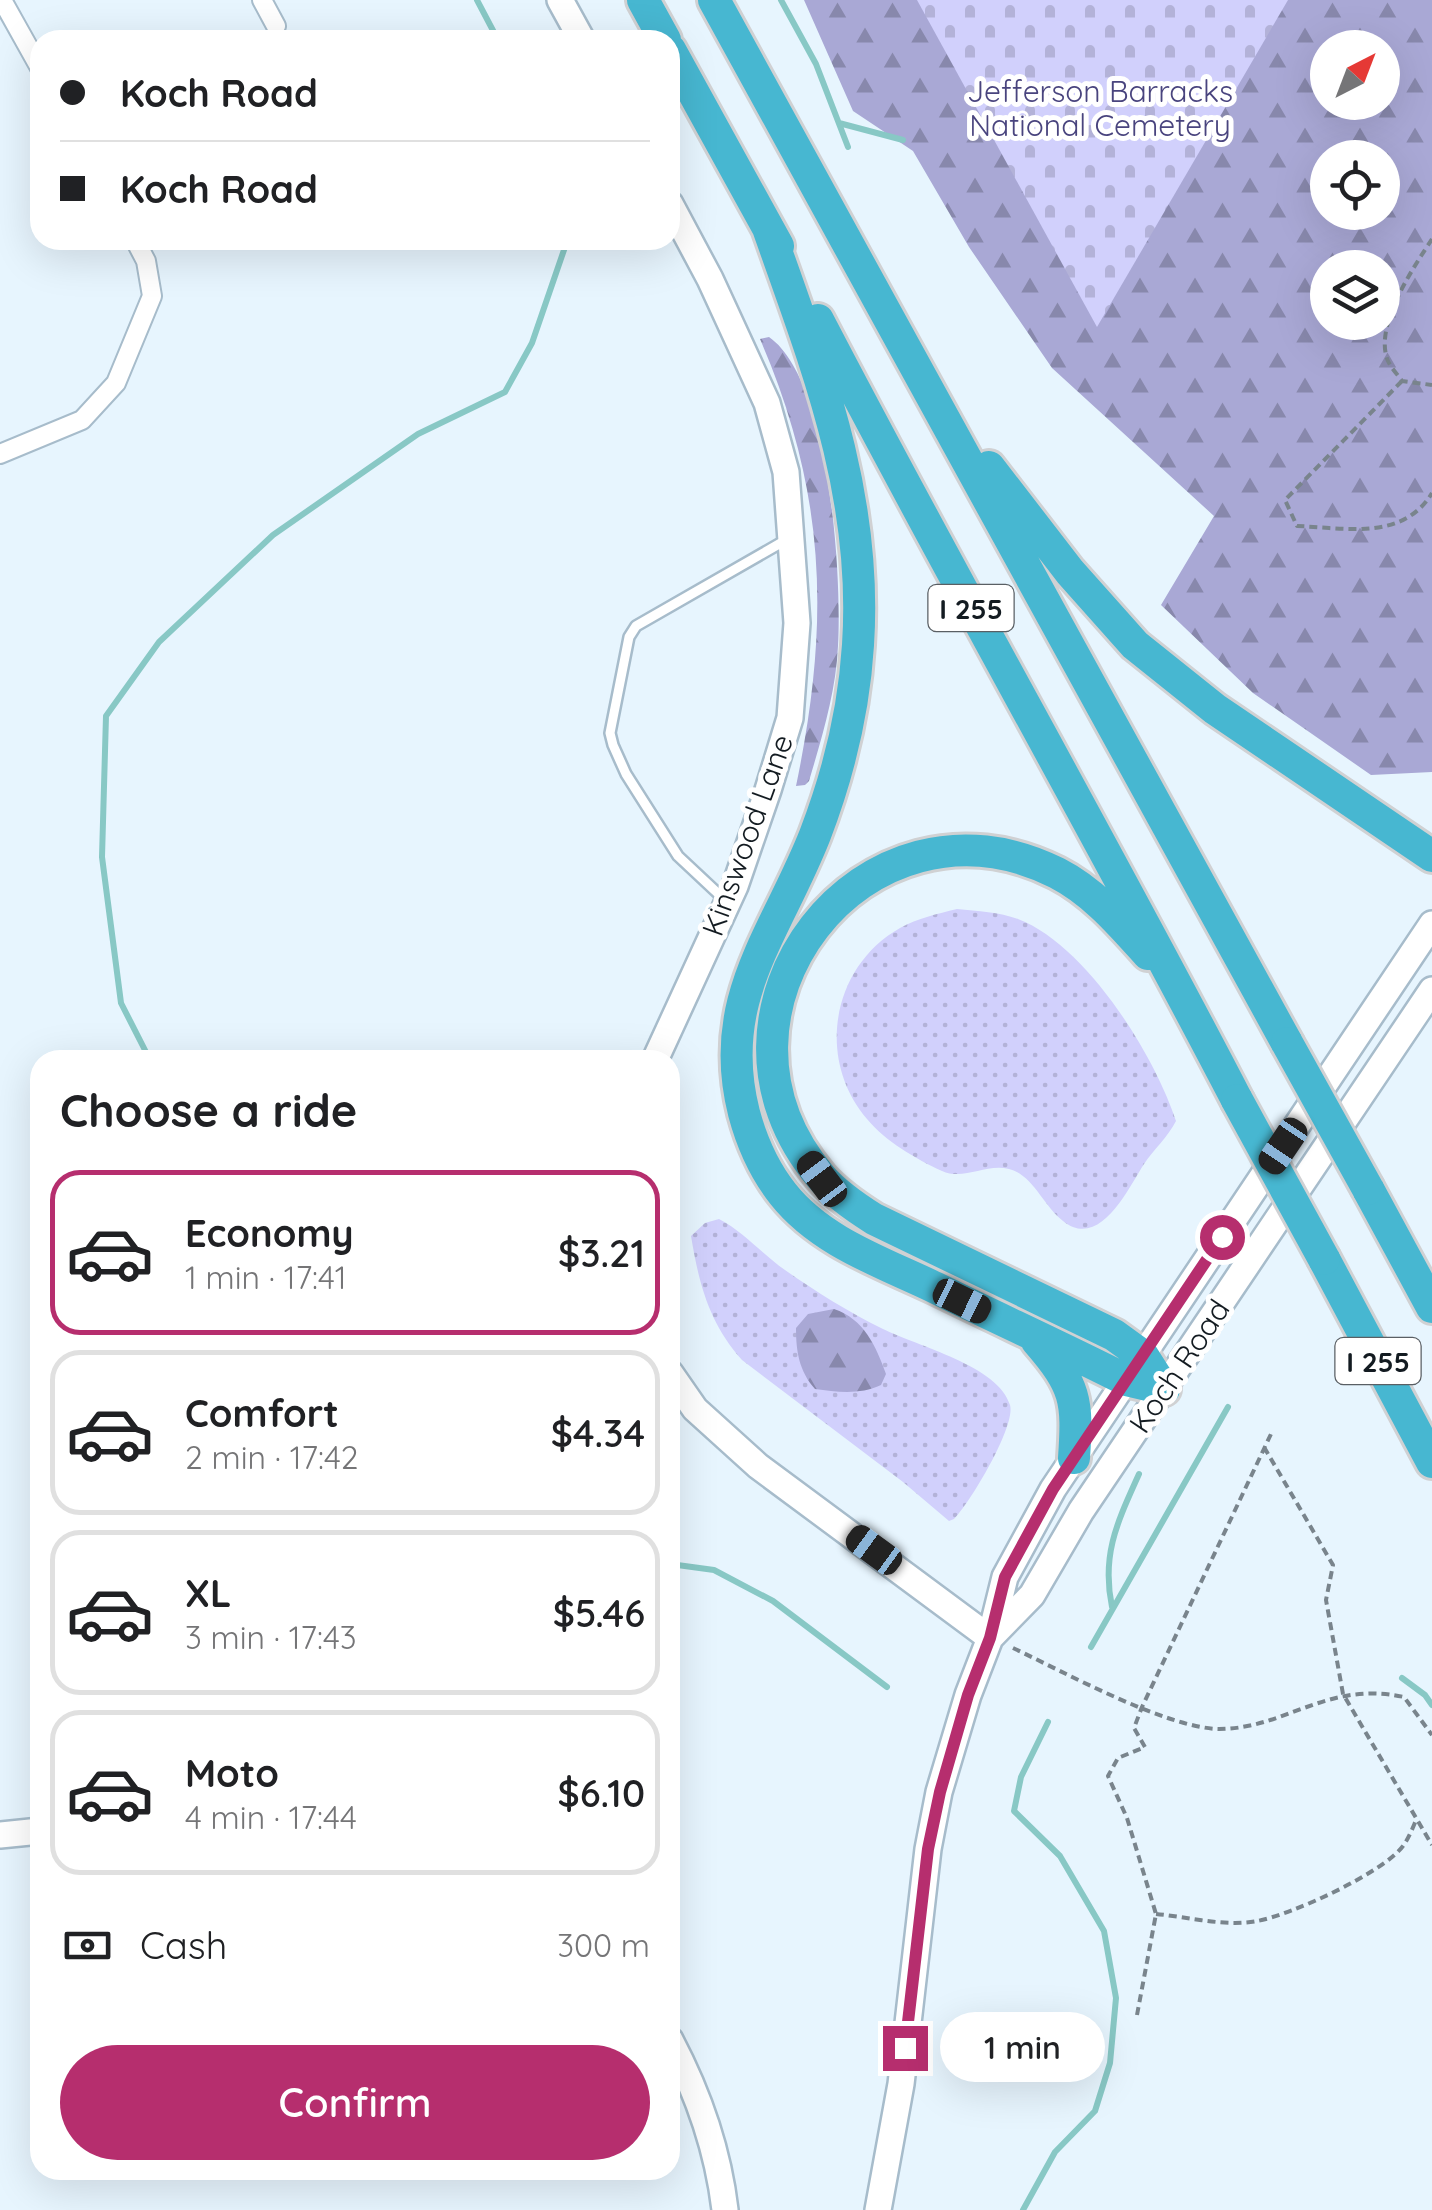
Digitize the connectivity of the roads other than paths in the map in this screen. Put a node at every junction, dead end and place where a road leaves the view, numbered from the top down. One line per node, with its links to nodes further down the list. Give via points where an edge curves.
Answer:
1 (2, 0): 9 (street)
2 (262, 0): 6 (street)
3 (560, 0): 7 (street)
4 (643, 0): 8 (highway)
5 (714, 0): 14 (highway, I 255)
6 (276, 26)
7 (576, 30)
8 (659, 30)
9 (30, 50)
10 (680, 68): 12 (highway, I 255)
11 (680, 223): 16 (street, Kinswood Lane, via 767,403 786,472)
12 (768, 228): 20 (highway, I 255); 24 (highway, via 836,430 854,517 860,605 854,688 834,778 742,1001 736,1038 741,1100 762,1163 807,1219 834,1239)
13 (140, 250): 15 (street, via 152,296 116,382 82,420)
14 (919, 374): 17 (highway, via 1070,572 1135,645 1215,709); 23 (highway, I 255, bridge)
15 (0, 454)
16 (792, 536): 18 (street, Kinswood Lane, via 798,623 790,718); 18 (lane, via 636,626 610,733 626,774 678,856)
17 (1432, 856)
18 (727, 902): 22 (street, Kinswood Lane)
19 (1432, 924): 25 (street, Koch Road)
20 (1178, 986): 25 (highway, via 1108,910 1058,874 1005,854 952,852 894,864 821,918 790,966 772,1025 785,1121 822,1179 874,1220 1114,1335); 29 (highway, I 255, bridge)
21 (1432, 990): 27 (street, Koch Road)
22 (660, 1050)
23 (1432, 1308)
24 (1031, 1334): 25 (highway); 28 (highway, via 1073,1392)
25 (1134, 1368): 27 (highway); 28 (street, Koch Road)
26 (680, 1388): 30 (street, via 695,1410 758,1466)
27 (1164, 1389): 30 (street, Koch Road, via 1032,1595)
28 (1074, 1458): 30 (street, Koch Road, via 1005,1577)
29 (1432, 1462)
30 (990, 1638): 35 (street, Koch Road, via 952,1744 928,1849)
31 (30, 1832): 32 (street)
32 (0, 1835)
33 (680, 2062): 34 (street, via 712,2144)
34 (725, 2210)
35 (878, 2210)

